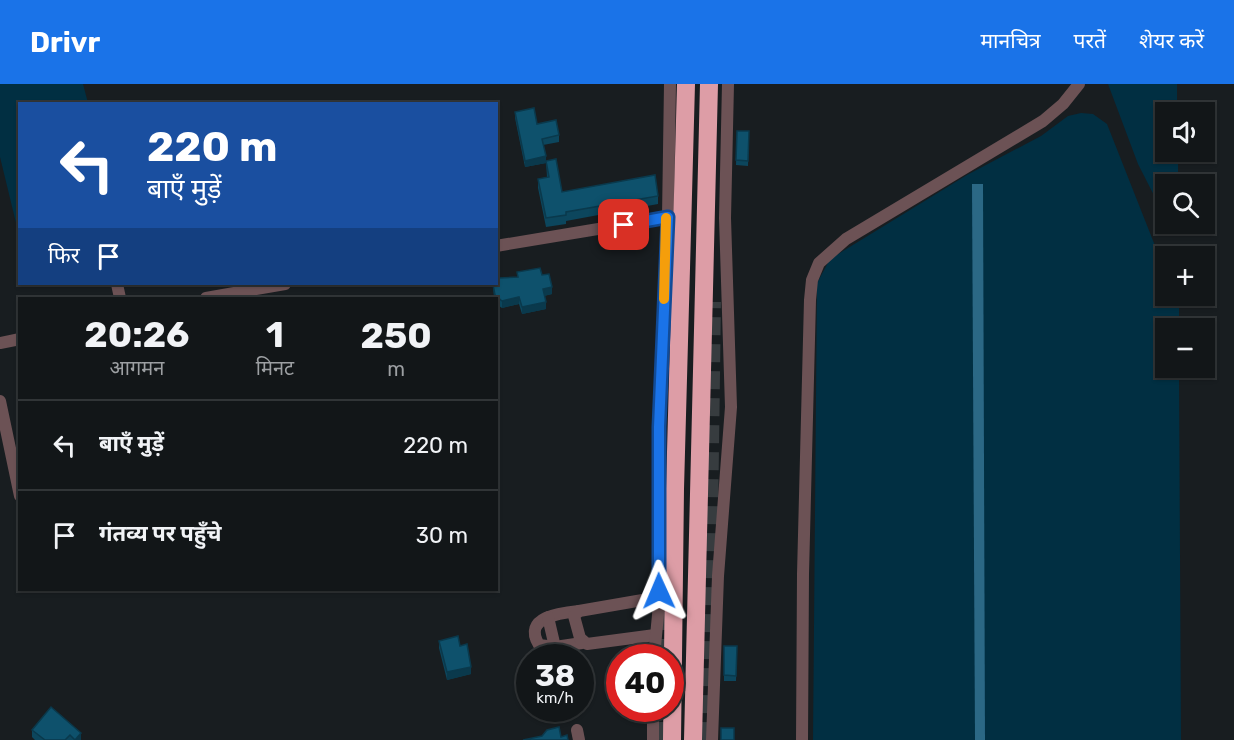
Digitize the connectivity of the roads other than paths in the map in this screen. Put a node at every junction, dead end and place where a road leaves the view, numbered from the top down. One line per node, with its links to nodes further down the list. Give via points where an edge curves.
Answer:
1 (670, 84): 6 (street)
2 (686, 84): 6 (highway)
3 (709, 84): 23 (highway)
4 (728, 84): 24 (street, via 725,218 732,397 719,555)
5 (1079, 84): 25 (street, via 1043,121 846,239 825,255 814,271 810,300)
6 (675, 217): 7 (street); 15 (highway, via 675,489)
7 (498, 246)
8 (275, 285): 9 (street)
9 (235, 289): 10 (street)
10 (209, 297)
11 (18, 339): 12 (street)
12 (0, 343)
13 (0, 400): 14 (street)
14 (18, 486)
15 (665, 596): 16 (street); 17 (street); 22 (highway)
16 (579, 610): 18 (street, via 574,620); 18 (street, via 548,617 537,624 534,633 539,645)
17 (655, 635): 18 (street); 19 (street)
18 (582, 643)
19 (655, 644)
20 (653, 722): 21 (street)
21 (652, 740)
22 (672, 740)
23 (693, 740)
24 (712, 740)
25 (802, 740)

